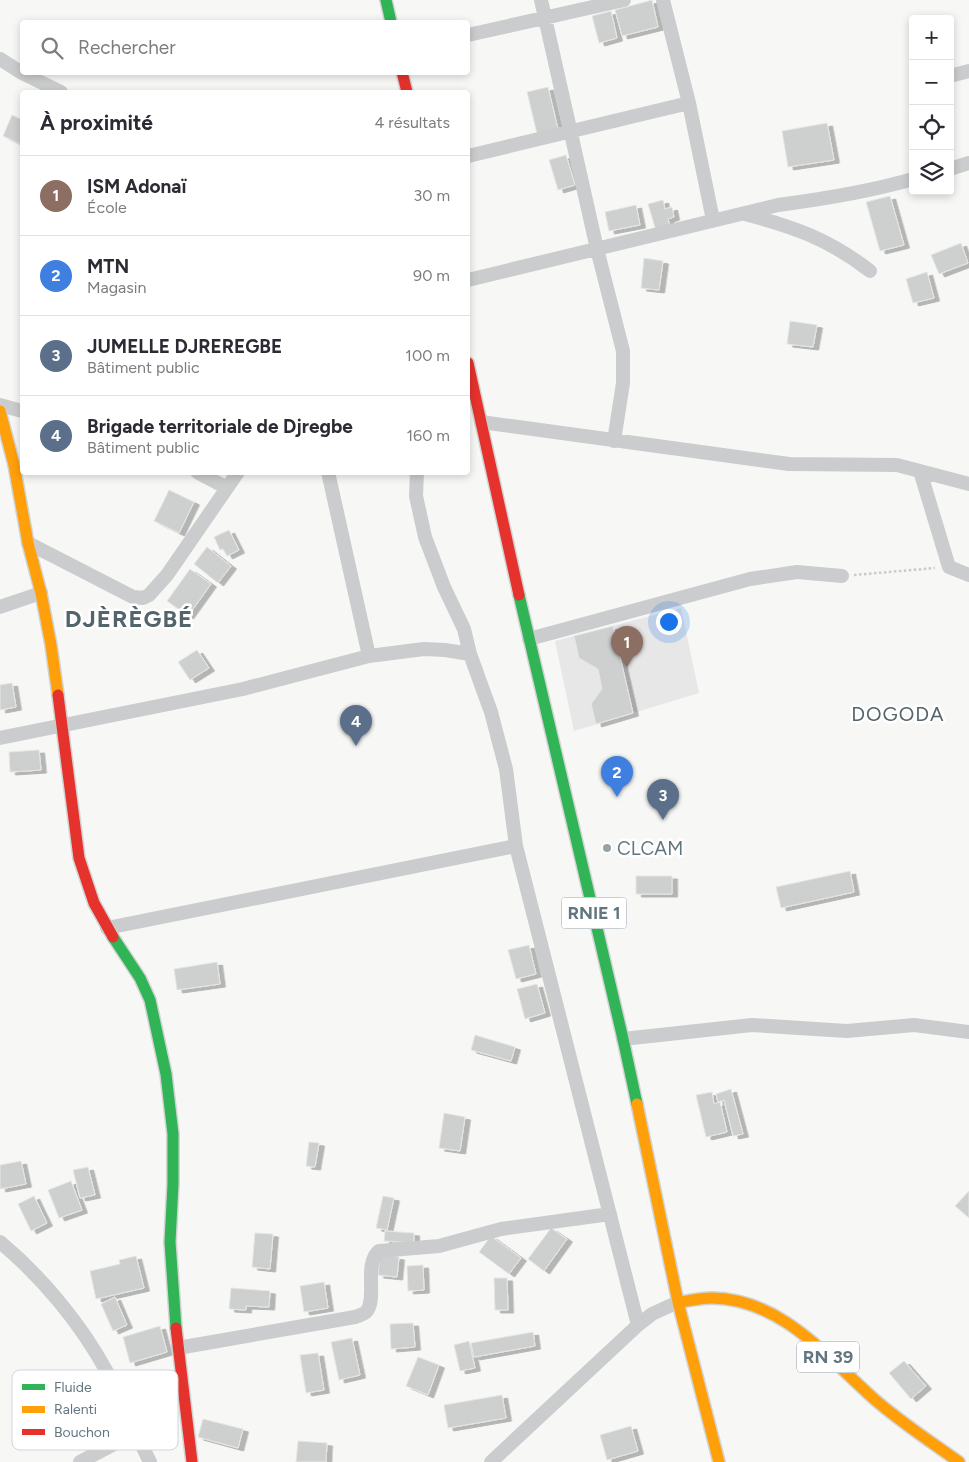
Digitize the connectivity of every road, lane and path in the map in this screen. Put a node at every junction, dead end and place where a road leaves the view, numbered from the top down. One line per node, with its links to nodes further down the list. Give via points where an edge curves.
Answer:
1 (386, 0): 6 (main road)
2 (540, 0): 5 (street)
3 (624, 0): 5 (street)
4 (663, 0): 16 (street)
5 (545, 18): 7 (street); 17 (street)
6 (391, 20)
7 (470, 35)
8 (0, 59): 9 (street)
9 (20, 72)
10 (969, 72): 13 (street)
11 (26, 75): 14 (street)
12 (403, 75): 15 (main road)
13 (954, 75)
14 (57, 90)
15 (406, 90)
16 (689, 103): 17 (street); 23 (street)
17 (570, 132): 18 (street); 24 (street)
18 (470, 156)
19 (969, 164): 20 (street)
20 (954, 168)
21 (909, 180): 22 (street, via 879,189)
22 (742, 213): 23 (street); 25 (street, via 826,241)
23 (713, 220): 24 (street)
24 (597, 249): 26 (street); 32 (street, via 623,351 623,383)
25 (870, 271)
26 (470, 280)
27 (470, 372): 31 (main road, RNIE 1)
28 (0, 405): 29 (street)
29 (20, 410)
30 (0, 411): 40 (main road)
31 (481, 422): 32 (street); 46 (main road, RNIE 1)
32 (614, 441): 33 (street, via 789,464 897,465)
33 (920, 471): 38 (street); 41 (street)
34 (203, 475): 39 (street)
35 (236, 475): 39 (street)
36 (329, 475): 48 (street)
37 (417, 475): 47 (street, via 416,496 424,537 464,629)
38 (969, 484)
39 (227, 488): 40 (street, via 167,575 150,595 143,598 133,597)
40 (28, 543): 44 (main road)
41 (949, 567): 42 (street); 43 (path)
42 (969, 575)
43 (842, 576): 46 (street, via 796,572 750,579)
44 (41, 593): 45 (street); 49 (main road)
45 (0, 607)
46 (529, 639): 54 (main road, RNIE 1)
47 (470, 654): 48 (street, via 424,649); 51 (street, via 491,712 506,769)
48 (369, 656): 49 (street, via 243,689)
49 (61, 726): 50 (street); 52 (main road, via 79,858 95,906)
50 (0, 738)
51 (516, 846): 52 (street); 55 (street)
52 (107, 928): 59 (main road, via 146,987 167,1078 174,1175 170,1249)
53 (969, 1032): 54 (street, via 914,1025 847,1031 752,1025)
54 (623, 1038): 57 (main road, RNIE 1)
55 (610, 1214): 58 (street); 59 (street, via 501,1229 439,1246 379,1251 372,1261 370,1304 366,1312 355,1317)
56 (0, 1242): 60 (street, via 20,1258 67,1310)
57 (678, 1302): 58 (street, via 652,1314); 64 (main road, RN 39, via 712,1298 741,1302 770,1312 802,1332 875,1400); 69 (main road, RNIE 1)
58 (638, 1325): 68 (street)
59 (178, 1348): 67 (main road)
60 (106, 1370)
61 (103, 1450): 65 (street)
62 (144, 1450): 66 (street)
63 (969, 1451): 64 (street)
64 (958, 1461)
65 (80, 1462)
66 (150, 1462)
67 (192, 1462)
68 (491, 1462)
69 (719, 1462)

